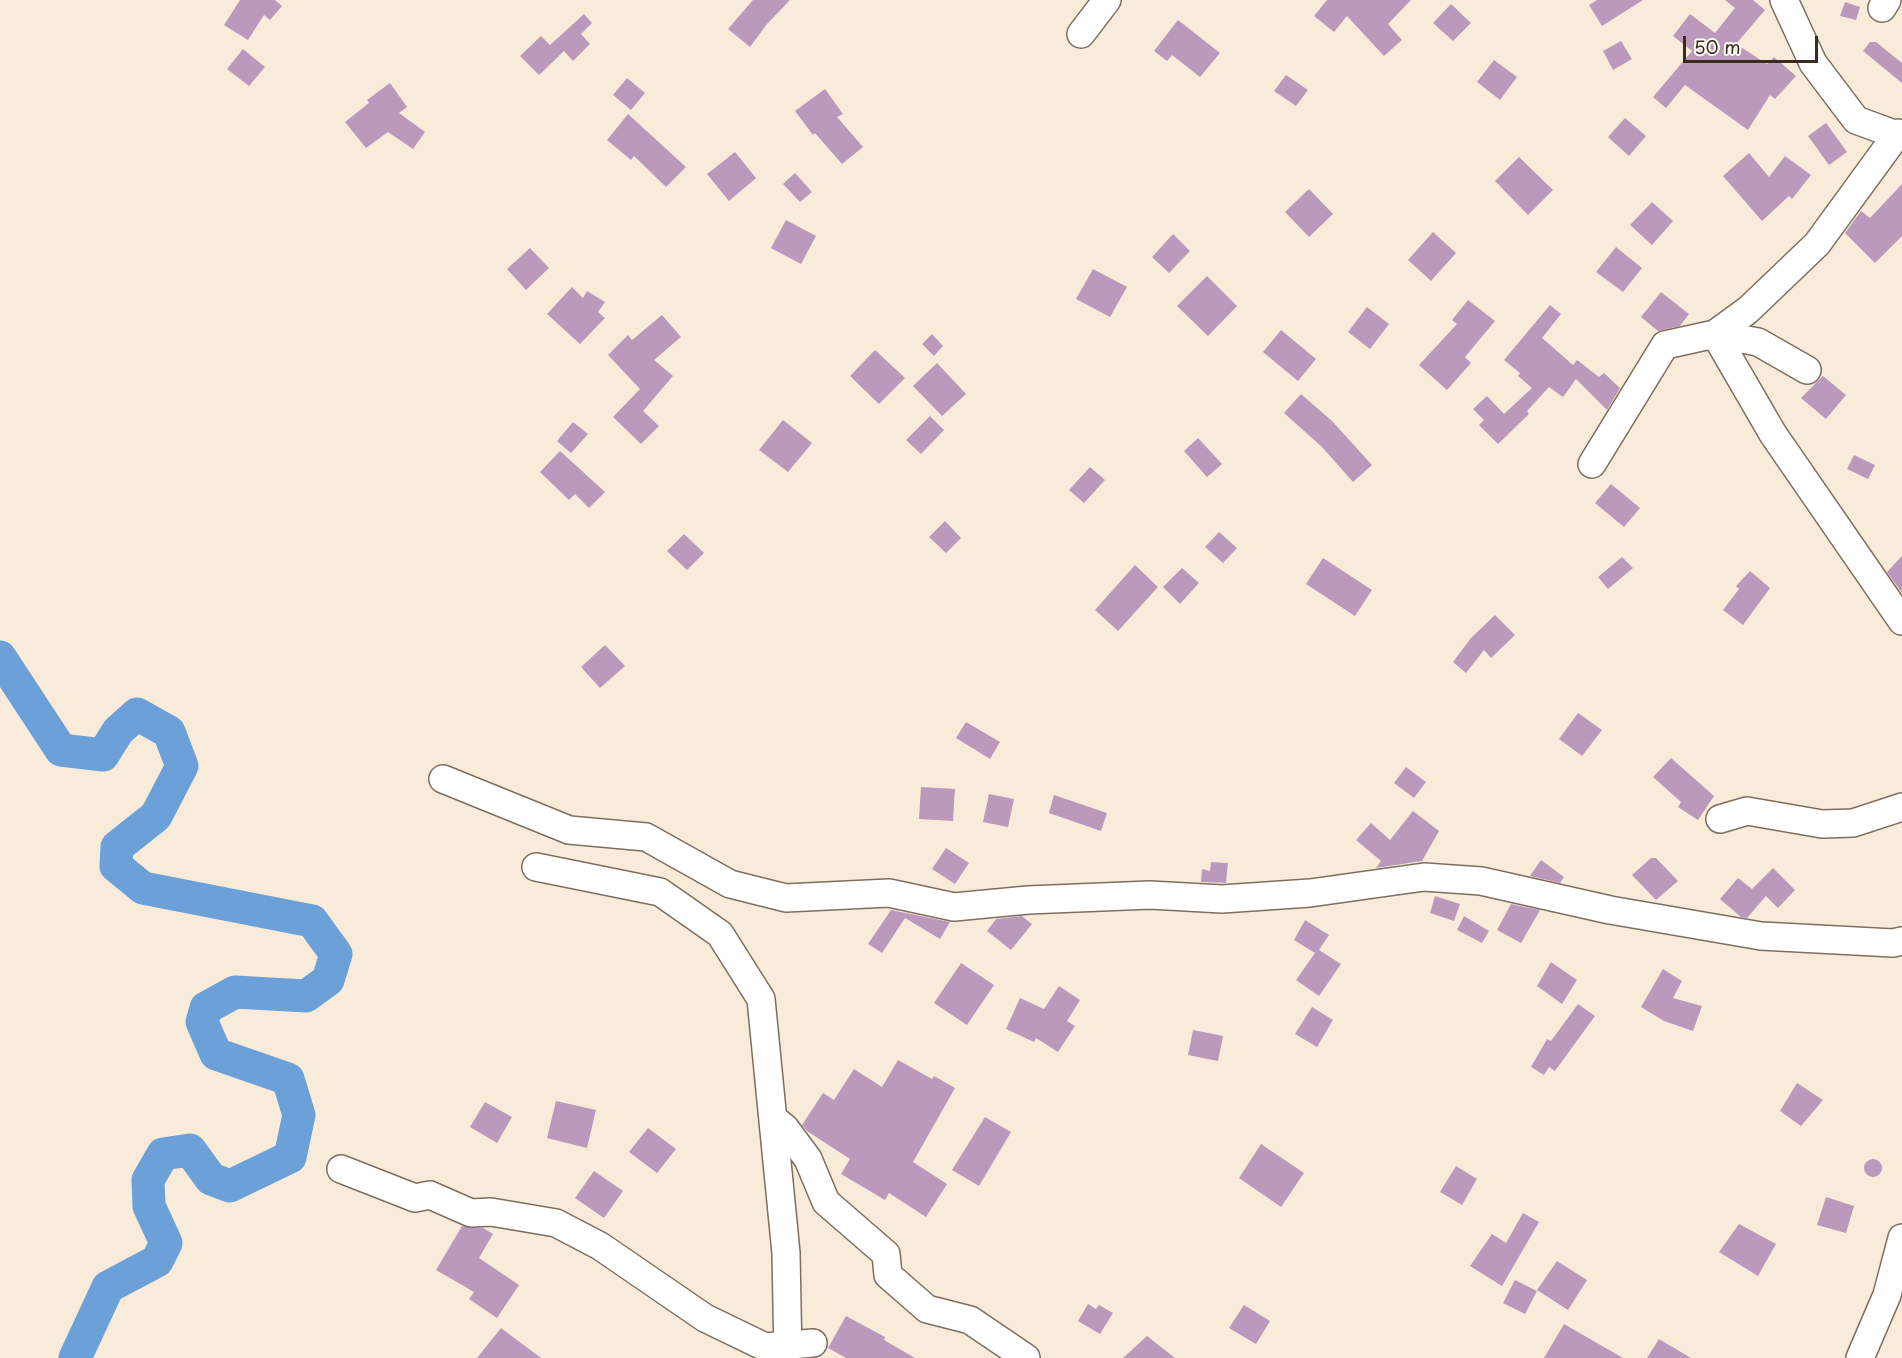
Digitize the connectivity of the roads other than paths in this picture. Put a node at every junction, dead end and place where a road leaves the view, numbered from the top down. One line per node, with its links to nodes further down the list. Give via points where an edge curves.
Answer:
1 (1107, 0): 3 (street)
2 (1784, 0): 4 (street, via 1812,63 1856,120)
3 (1081, 34)
4 (1900, 135): 5 (street, via 1817,244 1748,310)
5 (1714, 334): 6 (street, via 1758,342); 7 (street, via 1665,345); 8 (street, via 1773,434)
6 (1807, 370)
7 (1592, 464)
8 (1902, 621)
9 (443, 779): 13 (street, via 569,830 646,837 730,884 786,898 889,893 954,907 1150,895 1222,899 1424,877 1480,881 1610,910 1761,936)
10 (1902, 807): 11 (street, via 1853,823 1822,824 1747,811)
11 (1720, 819)
12 (536, 867): 14 (street, via 660,892 720,934 761,999)
13 (1902, 941)
14 (773, 1118): 18 (street, via 786,1253); 19 (street, via 808,1159 826,1202 886,1254 888,1275 927,1309 970,1320)
15 (341, 1169): 18 (street, via 415,1198 430,1195 471,1213 491,1212 556,1222 600,1246 705,1318 765,1347)
16 (1902, 1238): 20 (street, via 1887,1295)
17 (813, 1343): 18 (street)
18 (787, 1351)
19 (1026, 1358)
20 (1860, 1358)

